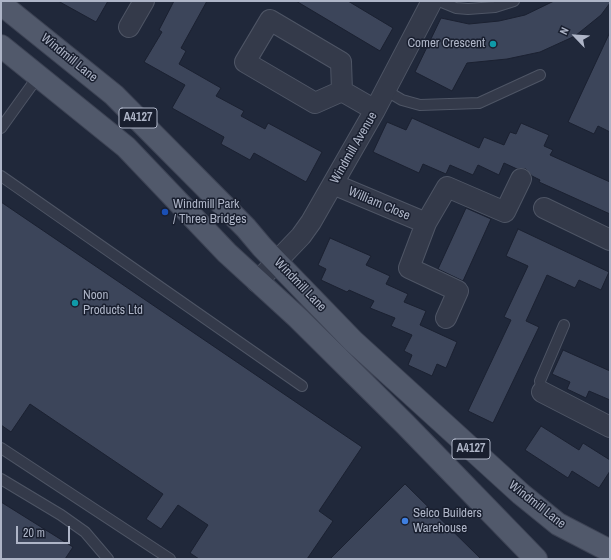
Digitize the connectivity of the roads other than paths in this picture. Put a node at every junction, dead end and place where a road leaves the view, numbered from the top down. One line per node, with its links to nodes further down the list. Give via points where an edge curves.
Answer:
1 (144, 1): 6 (street)
2 (432, 1): 10 (street, Windmill Avenue)
3 (440, 1): 4 (lane, via 456,8 468,9 495,7)
4 (514, 1)
5 (1, 4): 20 (main road, Windmill Lane / A4127, via 114,95)
6 (129, 27)
7 (1, 46): 8 (main road, Windmill Lane / A4127)
8 (39, 75): 13 (lane); 21 (main road, Windmill Lane / A4127, via 126,147 175,201)
9 (540, 75): 10 (lane, via 479,103 420,105 402,100)
10 (386, 90): 12 (street, Windmill Avenue)
11 (342, 91): 11 (street, via 315,103 245,62 270,20 341,62); 12 (street)
12 (375, 110): 16 (street, Windmill Avenue)
13 (1, 128)
14 (1, 176): 24 (lane)
15 (521, 179): 18 (street, William Close, via 505,212 447,186)
16 (333, 184): 18 (street, William Close); 20 (street, Windmill Avenue, via 311,222)
17 (544, 208): 19 (street)
18 (426, 223): 22 (street, William Close, via 409,268 458,291)
19 (610, 240)
20 (276, 261): 21 (street, Windmill Avenue); 29 (main road, Windmill Lane / A4127, via 353,341 521,494 558,524)
21 (257, 282): 33 (main road, Windmill Lane / A4127, via 298,318 405,424)
22 (446, 318)
23 (564, 325): 25 (lane, via 540,382)
24 (302, 386)
25 (542, 392): 26 (street)
26 (610, 427)
27 (1, 448): 32 (lane)
28 (1, 479): 31 (lane, via 85,532)
29 (610, 551)
30 (610, 554): 34 (main road)
31 (108, 559)
32 (170, 559)
33 (536, 559)
34 (599, 559)

